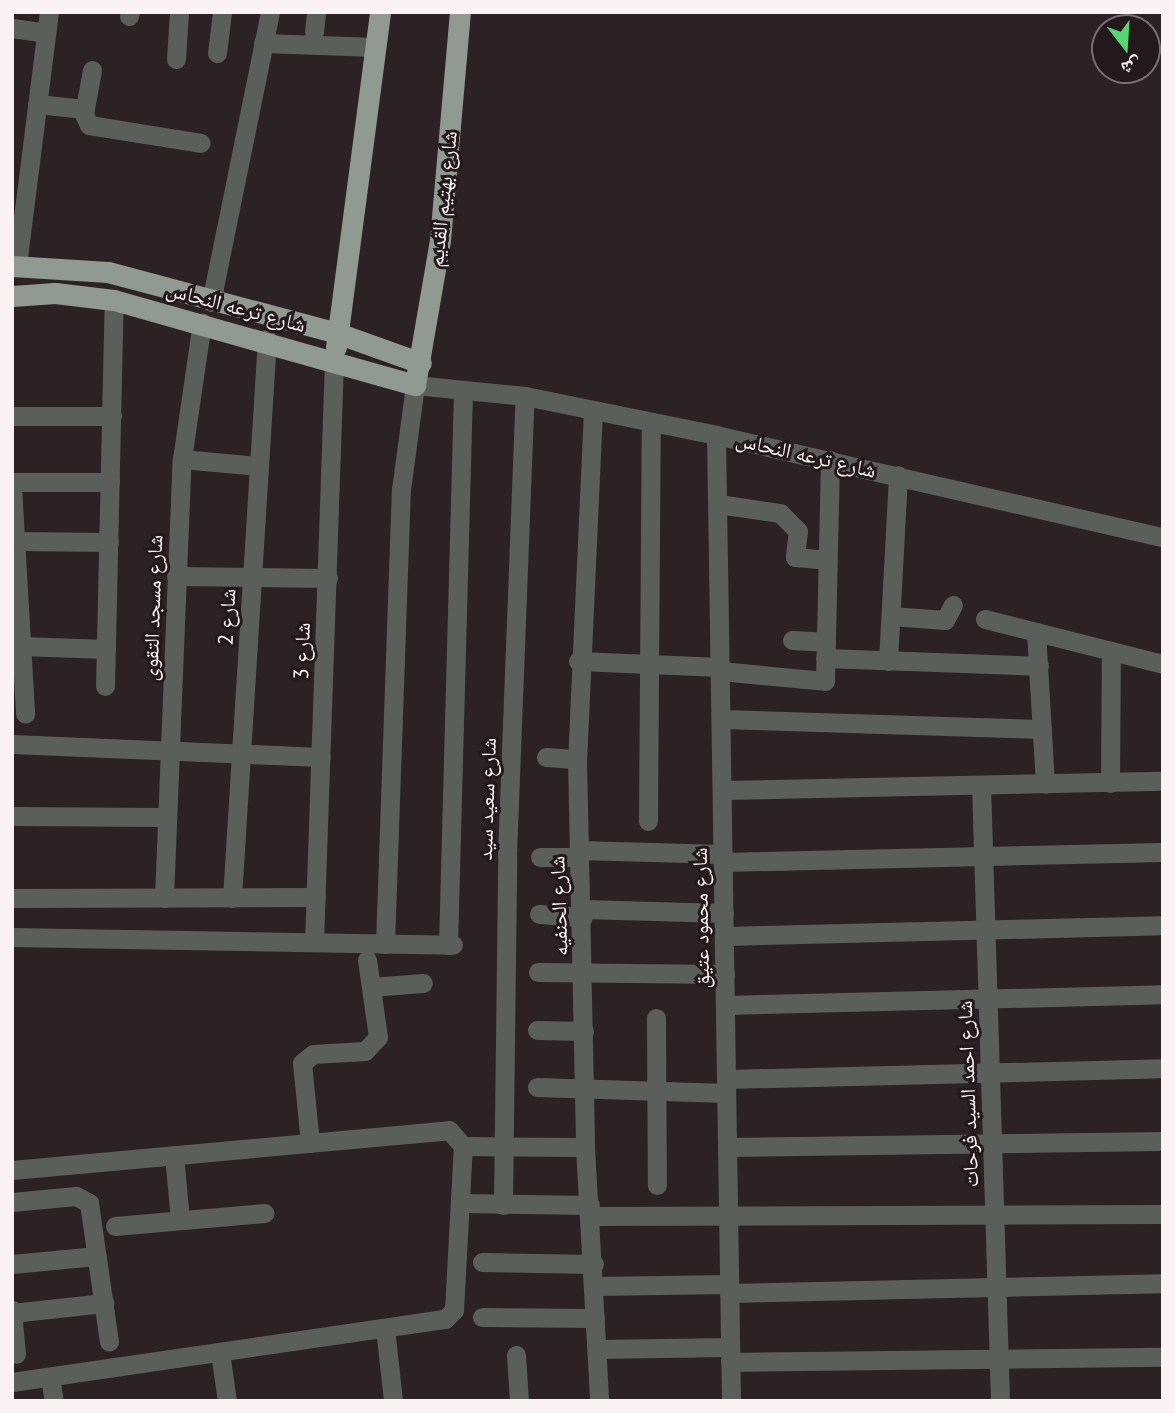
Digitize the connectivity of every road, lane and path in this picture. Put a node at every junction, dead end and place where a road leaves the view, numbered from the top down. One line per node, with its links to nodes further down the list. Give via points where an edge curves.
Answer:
1 (49, 12): 8 (street)
2 (180, 12): 12 (street)
3 (222, 12): 11 (street)
4 (270, 12): 9 (street)
5 (380, 12): 10 (main road)
6 (460, 12): 25 (main road, شارع بهتيم القديم, via 440,240)
7 (12, 28): 8 (street)
8 (46, 33): 14 (street)
9 (264, 43): 10 (street); 20 (street)
10 (375, 47): 22 (main road)
11 (216, 53)
12 (176, 59)
13 (92, 70): 15 (street)
14 (37, 104): 15 (street); 17 (street)
15 (85, 109): 16 (street, via 92,127)
16 (201, 143)
17 (14, 266): 20 (main road, شارع ترعه النحاس, via 108,272)
18 (12, 296): 19 (main road, شارع ترعه النحاس, via 55,293)
19 (114, 300): 21 (main road, شارع ترعه النحاس); 31 (street)
20 (211, 302): 22 (main road, شارع ترعه النحاس)
21 (202, 322): 23 (main road, شارع ترعه النحاس); 34 (street, شارع مسجد التقوى)
22 (337, 333): 24 (main road); 25 (main road, شارع ترعه النحاس)
23 (267, 339): 24 (main road, شارع ترعه النحاس); 36 (street, شارع 2)
24 (334, 360): 26 (main road, شارع ترعه النحاس); 47 (street, شارع 3)
25 (421, 363): 26 (main road, شارع بهتيم القديم); 27 (street, شارع ترعه النحاس)
26 (415, 385): 27 (street, شارع ترعه النحاس); 98 (street, via 401,490)
27 (455, 388): 28 (street, شارع ترعه النحاس); 98 (street, via 451,945)
28 (525, 396): 29 (street, شارع ترعه النحاس); 121 (street, شارع سعيد سيد)
29 (593, 410): 32 (street, شارع ترعه النحاس); 57 (street, شارع الحنفيه)
30 (12, 416): 31 (street)
31 (112, 416): 38 (street)
32 (651, 422): 33 (street, شارع ترعه النحاس); 59 (street)
33 (716, 435): 35 (street, شارع ترعه النحاس); 40 (street, شارع محمود عتيق)
34 (182, 459): 36 (street); 45 (street, شارع مسجد التقوى)
35 (830, 460): 37 (street, شارع ترعه النحاس); 44 (street)
36 (259, 466): 46 (street, شارع 2)
37 (898, 475): 41 (street, شارع ترعه النحاس); 49 (street)
38 (110, 482): 39 (street); 43 (street)
39 (12, 484): 42 (street)
40 (718, 504): 44 (street, via 780,513 798,531 795,557); 62 (street, شارع محمود عتيق)
41 (1163, 537)
42 (15, 541): 43 (street); 53 (street)
43 (109, 542): 54 (street)
44 (827, 560): 55 (street)
45 (176, 576): 46 (street); 68 (street, شارع مسجد التقوى)
46 (252, 577): 47 (street); 69 (street, شارع 2)
47 (328, 578): 70 (street, شارع 3)
48 (953, 605): 49 (street, via 945,620)
49 (891, 616): 58 (street)
50 (985, 619): 51 (street)
51 (1036, 632): 56 (street); 61 (street)
52 (792, 640): 55 (street)
53 (21, 646): 54 (street); 64 (street)
54 (106, 649): 63 (street)
55 (826, 650): 58 (street); 62 (street, via 825,681)
56 (1111, 651): 60 (street); 74 (street)
57 (578, 661): 59 (street); 72 (street, شارع الحنفيه)
58 (888, 661): 61 (street)
59 (649, 664): 62 (street); 80 (street)
60 (1163, 664)
61 (1038, 666): 66 (street)
62 (720, 669): 65 (street, شارع محمود عتيق)
63 (105, 686)
64 (25, 713)
65 (721, 719): 66 (street); 77 (street, شارع محمود عتيق)
66 (1042, 729): 75 (street)
67 (12, 744): 68 (street)
68 (169, 751): 69 (street); 79 (street, شارع مسجد التقوى)
69 (241, 754): 70 (street); 89 (street, شارع 2)
70 (321, 757): 86 (street, شارع 3)
71 (546, 757): 72 (street)
72 (577, 759): 82 (street, شارع الحنفيه)
73 (1163, 781): 74 (street)
74 (1110, 783): 75 (street)
75 (1045, 784): 76 (street)
76 (981, 785): 77 (street); 83 (street, شارع احمد السيد فرحات)
77 (722, 790): 85 (street, شارع محمود عتيق)
78 (12, 816): 79 (street)
79 (166, 817): 88 (street, شارع مسجد التقوى)
80 (648, 821)
81 (1163, 852): 83 (street)
82 (580, 854): 84 (street); 85 (street); 90 (street, شارع الحنفيه)
83 (984, 856): 85 (street); 94 (street, شارع احمد السيد فرحات)
84 (540, 857)
85 (723, 858): 91 (street, شارع محمود عتيق)
86 (316, 897): 89 (street); 97 (street, شارع 3)
87 (12, 898): 88 (street)
88 (164, 898): 89 (street)
89 (232, 898)
90 (583, 913): 91 (street); 92 (street); 102 (street, شارع الحنفيه)
91 (724, 913): 95 (street, شارع محمود عتيق)
92 (539, 914)
93 (1163, 925): 94 (street)
94 (986, 929): 95 (street); 106 (street, شارع احمد السيد فرحات)
95 (724, 936): 101 (street, شارع محمود عتيق)
96 (12, 937): 97 (street)
97 (314, 942): 98 (street)
98 (385, 943)
99 (366, 960): 104 (street)
100 (538, 972): 102 (street)
101 (725, 974): 102 (street); 107 (street, شارع محمود عتيق)
102 (584, 975): 110 (street, شارع الحنفيه)
103 (423, 983): 104 (street)
104 (371, 986): 118 (street, via 379,1031 373,1046 313,1054 302,1062)
105 (1163, 994): 106 (street)
106 (988, 999): 107 (street); 112 (street, شارع احمد السيد فرحات)
107 (725, 1005): 113 (street, شارع محمود عتيق)
108 (656, 1018): 116 (street)
109 (537, 1030): 110 (street)
110 (584, 1031): 115 (street, شارع الحنفيه)
111 (1163, 1068): 112 (street)
112 (990, 1072): 113 (street); 119 (street, شارع احمد السيد فرحات)
113 (726, 1086): 116 (street); 123 (street, شارع محمود عتيق)
114 (537, 1087): 115 (street)
115 (584, 1089): 116 (street); 122 (street, شارع الحنفيه)
116 (657, 1091): 127 (street)
117 (1163, 1141): 119 (street)
118 (310, 1143): 120 (street, via 449,1130); 124 (street)
119 (992, 1144): 123 (street); 135 (street, شارع احمد السيد فرحات)
120 (463, 1146): 121 (street); 130 (street)
121 (503, 1147): 122 (street); 131 (street, شارع سعيد سيد)
122 (585, 1147): 132 (street, شارع الحنفيه)
123 (727, 1147): 136 (street, شارع محمود عتيق)
124 (174, 1155): 125 (street); 137 (street)
125 (66, 1165): 126 (street); 128 (street)
126 (12, 1170)
127 (657, 1185)
128 (69, 1197): 129 (street); 139 (street, via 89,1203)
129 (12, 1202)
130 (460, 1203): 131 (street); 151 (street, via 452,1314)
131 (503, 1205): 132 (street)
132 (591, 1210): 136 (street); 142 (street, شارع الحنفيه)
133 (264, 1213): 137 (street)
134 (1163, 1214): 135 (street)
135 (994, 1216): 136 (street); 143 (street, شارع احمد السيد فرحات)
136 (728, 1217): 146 (street, شارع محمود عتيق)
137 (180, 1220): 138 (street)
138 (115, 1226)
139 (97, 1256): 141 (street); 147 (street)
140 (482, 1262): 142 (street)
141 (12, 1264)
142 (594, 1264): 145 (street, شارع الحنفيه)
143 (996, 1283): 144 (street); 146 (street); 159 (street, شارع احمد السيد فرحات)
144 (1163, 1283)
145 (594, 1286): 146 (street); 150 (street, شارع الحنفيه)
146 (729, 1288): 156 (street, شارع محمود عتيق)
147 (104, 1304): 148 (street); 152 (street)
148 (12, 1312): 155 (street)
149 (482, 1317): 150 (street)
150 (595, 1318): 153 (street, شارع الحنفيه)
151 (385, 1328): 154 (street); 164 (street)
152 (109, 1342)
153 (597, 1349): 156 (street); 166 (street, شارع الحنفيه)
154 (220, 1352): 160 (street); 163 (street)
155 (16, 1354)
156 (730, 1354): 159 (street); 167 (street, شارع محمود عتيق)
157 (516, 1355): 165 (street)
158 (1163, 1357): 159 (street)
159 (999, 1359): 168 (street, شارع احمد السيد فرحات)
160 (50, 1377): 161 (street); 162 (street)
161 (12, 1382)
162 (54, 1401)
163 (227, 1401)
164 (393, 1401)
165 (519, 1401)
166 (599, 1401)
167 (731, 1401)
168 (1000, 1401)

